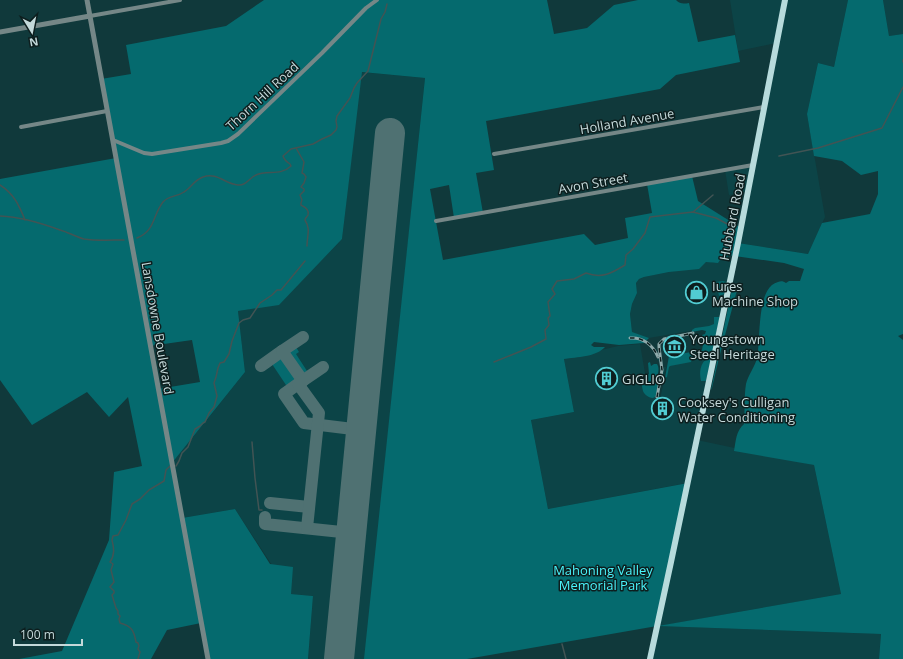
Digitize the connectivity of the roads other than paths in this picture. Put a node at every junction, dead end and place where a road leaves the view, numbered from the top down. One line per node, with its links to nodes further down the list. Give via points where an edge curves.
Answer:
1 (87, 0): 6 (street, Lansdowne Boulevard)
2 (180, 0): 5 (street)
3 (377, 0): 11 (street, Thorn Hill Road, via 228,141 152,154)
4 (785, 0): 8 (main road, Hubbard Road)
5 (160, 2): 6 (street)
6 (90, 16): 7 (street); 9 (street, Lansdowne Boulevard)
7 (0, 32)
8 (764, 107): 12 (street, Holland Avenue); 13 (main road, Hubbard Road)
9 (107, 111): 10 (street); 11 (street, Lansdowne Boulevard)
10 (21, 127)
11 (113, 140): 15 (street, Lansdowne Boulevard)
12 (494, 154)
13 (753, 165): 14 (street, Avon Street); 16 (main road, Hubbard Road)
14 (436, 221)
15 (208, 659)
16 (650, 659)

